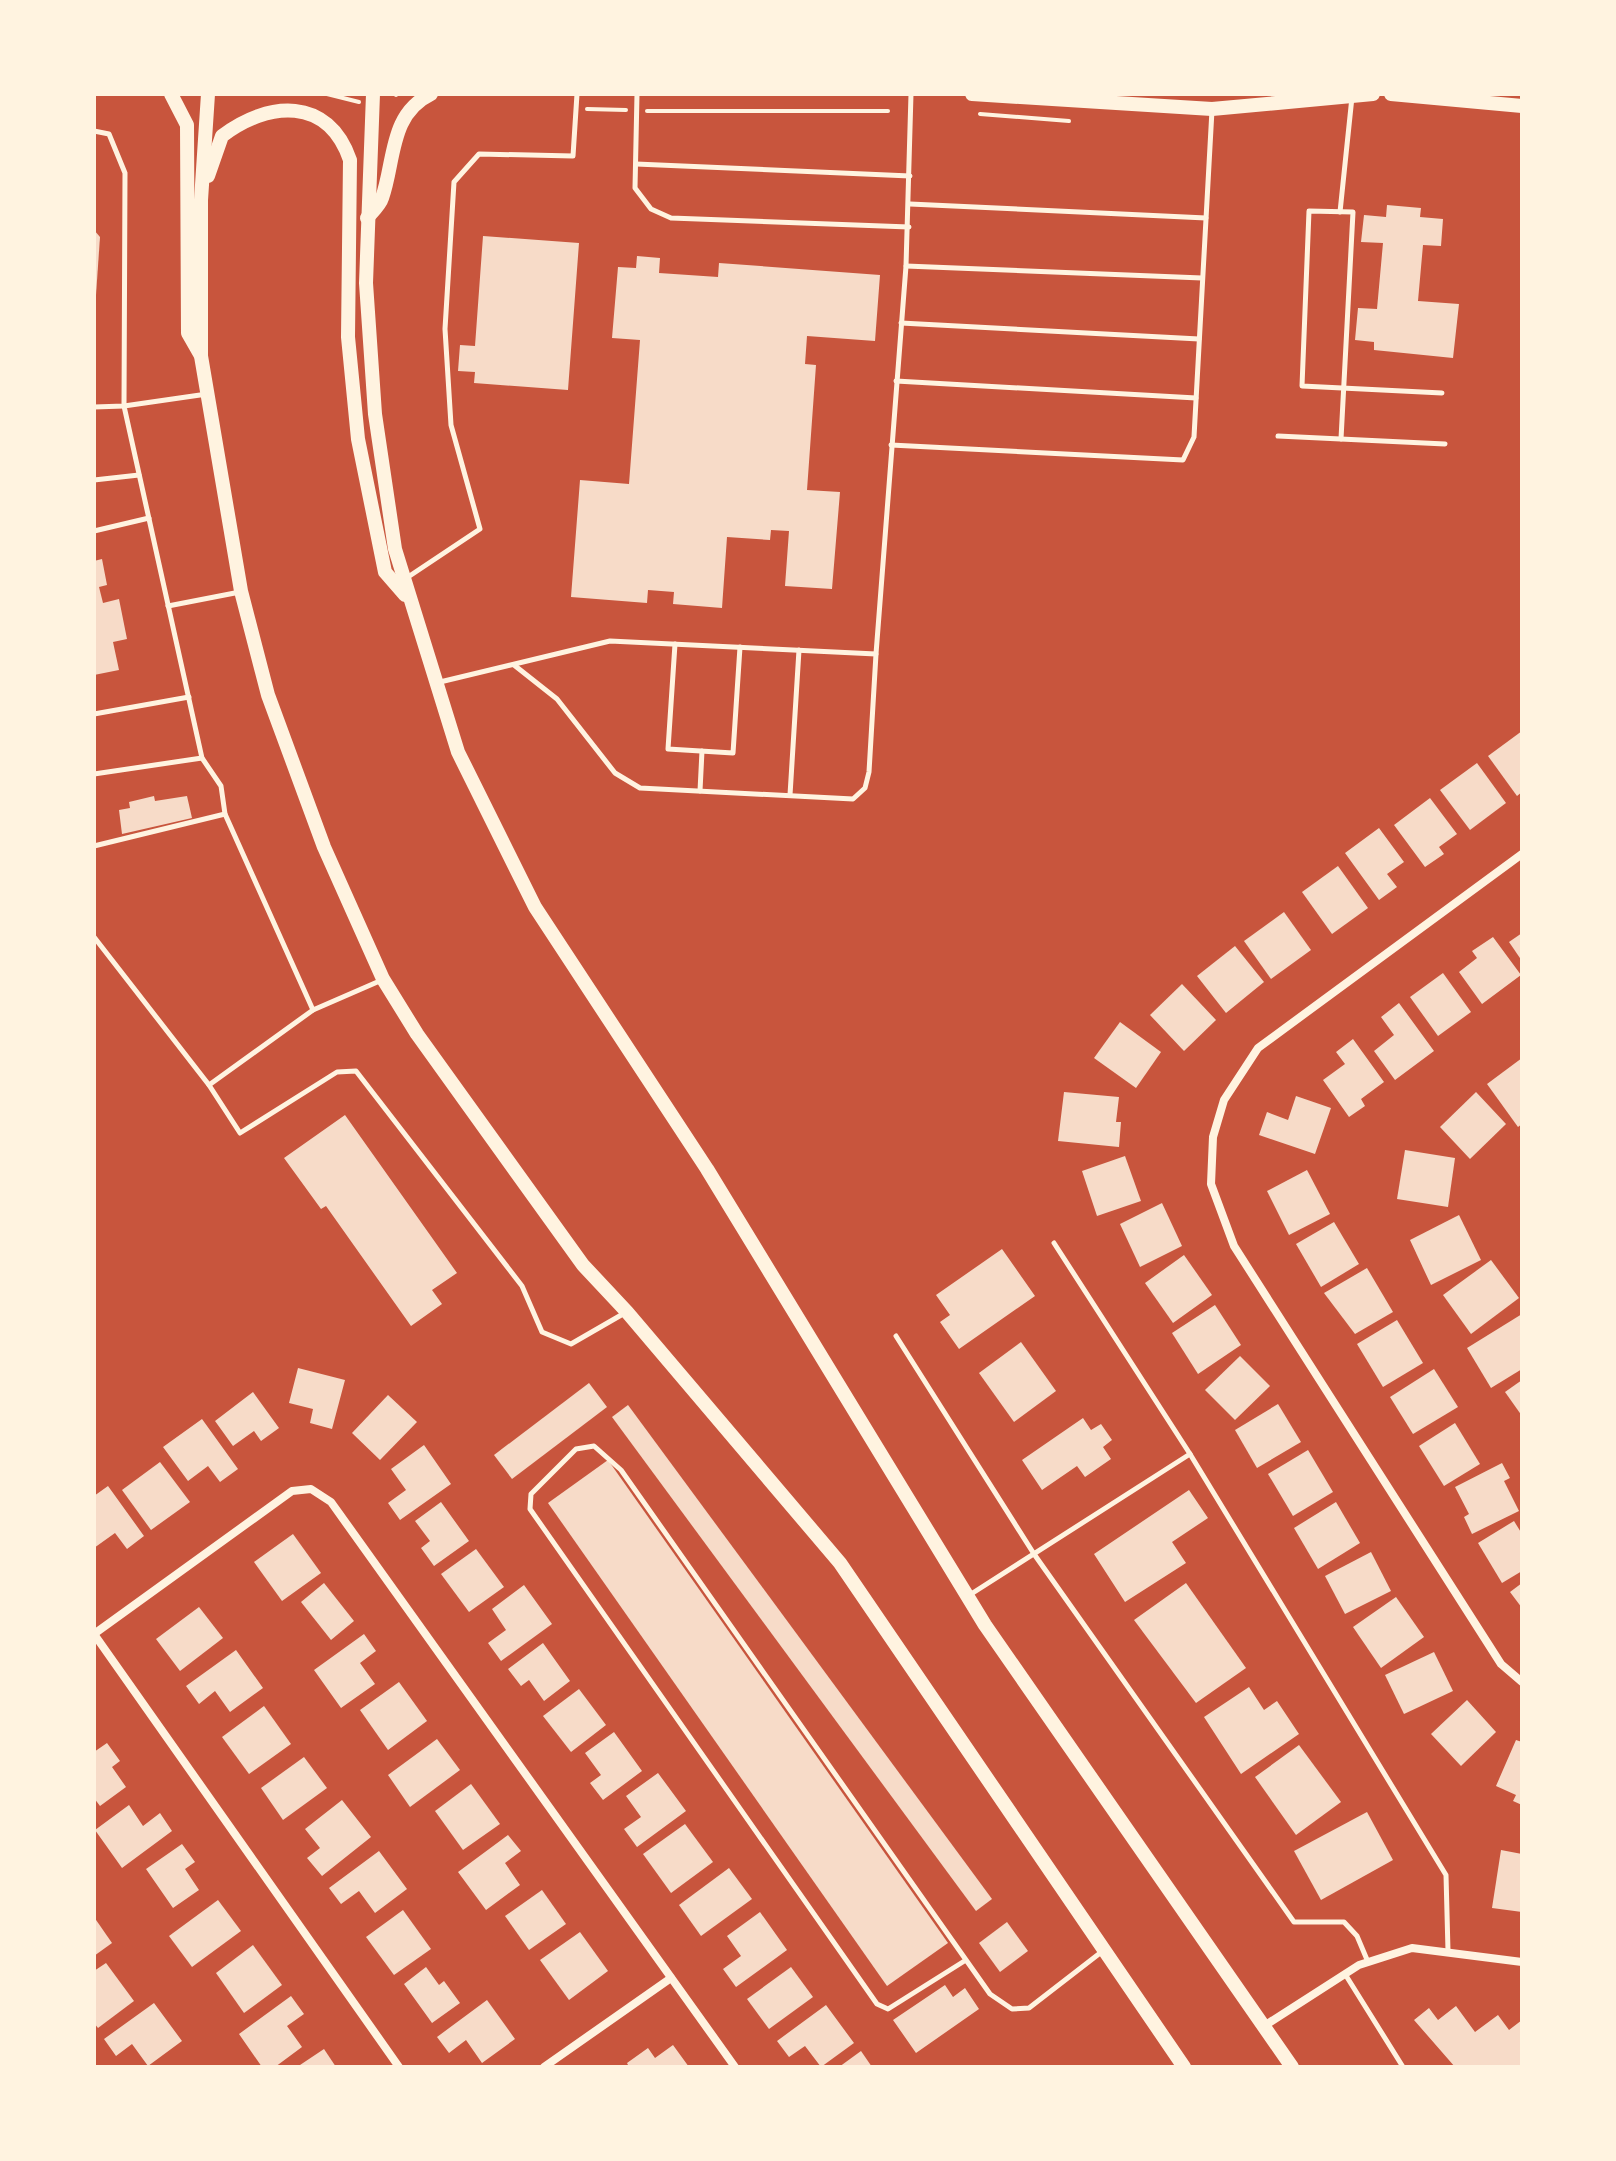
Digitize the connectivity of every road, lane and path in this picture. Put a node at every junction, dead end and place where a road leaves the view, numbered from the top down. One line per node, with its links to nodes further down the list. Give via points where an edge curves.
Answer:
1 (171, 94): 33 (main road, via 187,125 188,333)
2 (208, 94): 23 (main road)
3 (327, 94): 12 (path)
4 (431, 94): 26 (main road, via 406,115 389,159 382,200)
5 (577, 94): 14 (lane)
6 (637, 94): 16 (lane)
7 (911, 94): 22 (lane)
8 (972, 94): 15 (main road)
9 (1373, 94): 11 (main road)
10 (1391, 94): 13 (main road)
11 (1352, 96): 15 (main road); 25 (lane)
12 (367, 98): 26 (main road)
13 (1522, 106)
14 (576, 108): 16 (path); 49 (lane, via 573,156 479,154 454,182 445,329 451,425 480,529)
15 (1212, 109): 27 (lane)
16 (637, 111): 17 (path); 21 (lane)
17 (888, 111)
18 (980, 114): 19 (path)
19 (1069, 121)
20 (94, 131): 39 (lane, via 109,134 125,173)
21 (636, 164): 22 (lane); 28 (lane, via 635,188 651,209 671,218)
22 (911, 176): 24 (lane)
23 (201, 200): 33 (main road); 51 (main road, via 222,136 251,118 280,110 312,115 344,141 350,160 348,337 358,439 385,572)
24 (910, 204): 27 (lane); 28 (lane)
25 (1340, 212): 35 (lane, via 1353,212); 35 (lane, via 1309,211 1302,386)
26 (367, 218): 49 (main road, via 368,345 375,414)
27 (1206, 218): 30 (lane)
28 (909, 227): 29 (lane)
29 (906, 266): 30 (lane); 31 (lane)
30 (1202, 278): 32 (lane)
31 (901, 323): 32 (lane); 34 (lane)
32 (1199, 339): 38 (lane)
33 (201, 356): 37 (main road)
34 (896, 381): 38 (lane); 44 (lane)
35 (1343, 388): 36 (lane); 42 (lane)
36 (1442, 393)
37 (208, 394): 39 (lane); 50 (main road)
38 (1196, 398): 44 (lane, via 1194,437 1183,460)
39 (124, 406): 40 (lane); 45 (lane)
40 (94, 407)
41 (1278, 436): 42 (lane)
42 (1341, 439): 43 (lane)
43 (1445, 444)
44 (891, 445): 56 (lane)
45 (139, 475): 46 (lane); 47 (lane)
46 (94, 480)
47 (149, 518): 48 (lane); 52 (lane)
48 (94, 531)
49 (404, 580): 51 (main road)
50 (241, 591): 52 (lane); 70 (main road, via 273,709 324,847)
51 (408, 599): 58 (main road)
52 (168, 606): 59 (lane)
53 (675, 644): 54 (lane); 57 (lane, via 610,641); 61 (lane, via 668,749)
54 (740, 647): 55 (lane); 61 (lane, via 733,753)
55 (799, 650): 56 (lane); 65 (lane)
56 (876, 654): 65 (lane, via 865,788 853,799)
57 (514, 665): 58 (lane); 64 (lane, via 557,699 615,773 640,788)
58 (439, 682): 78 (main road, via 458,752 535,907 707,1169)
59 (189, 697): 60 (lane); 62 (lane)
60 (94, 714)
61 (702, 751): 64 (lane)
62 (202, 758): 63 (lane); 66 (lane, via 221,786)
63 (94, 774)
64 (700, 791): 65 (lane)
65 (790, 795)
66 (225, 814): 67 (lane); 71 (lane)
67 (94, 846)
68 (1522, 854): 80 (street, via 1258,1048 1224,1100 1213,1137 1211,1184 1234,1246 1501,1664)
69 (94, 937): 72 (lane)
70 (383, 979): 71 (lane); 74 (main road, via 583,1265)
71 (313, 1010): 72 (lane)
72 (209, 1085): 74 (lane, via 240,1133 337,1072 356,1071 522,1286 542,1332 571,1344)
73 (1054, 1243): 76 (lane)
74 (627, 1312): 81 (main road, via 840,1563)
75 (896, 1336): 77 (lane)
76 (1190, 1454): 77 (lane); 82 (lane, via 1446,1875)
77 (1034, 1554): 78 (lane); 84 (lane, via 1294,1922 1344,1922)
78 (967, 1596): 88 (main road)
79 (94, 1634): 87 (street, via 292,1491 311,1489 331,1502); 89 (street)
80 (1522, 1682)
81 (1104, 1950): 83 (lane, via 1029,2008 1012,2009 990,1994); 92 (main road)
82 (1448, 1951): 84 (street, via 1412,1948); 85 (street)
83 (966, 1960): 83 (lane, via 621,1470 594,1446 576,1449 531,1494 530,1509 877,2004 888,2009)
84 (1368, 1962): 86 (street)
85 (1522, 1962)
86 (1345, 1974): 88 (street); 94 (lane)
87 (671, 1978): 90 (street); 91 (street)
88 (1264, 2026): 93 (main road)
89 (399, 2067)
90 (544, 2067)
91 (735, 2067)
92 (1184, 2067)
93 (1292, 2067)
94 (1403, 2067)

